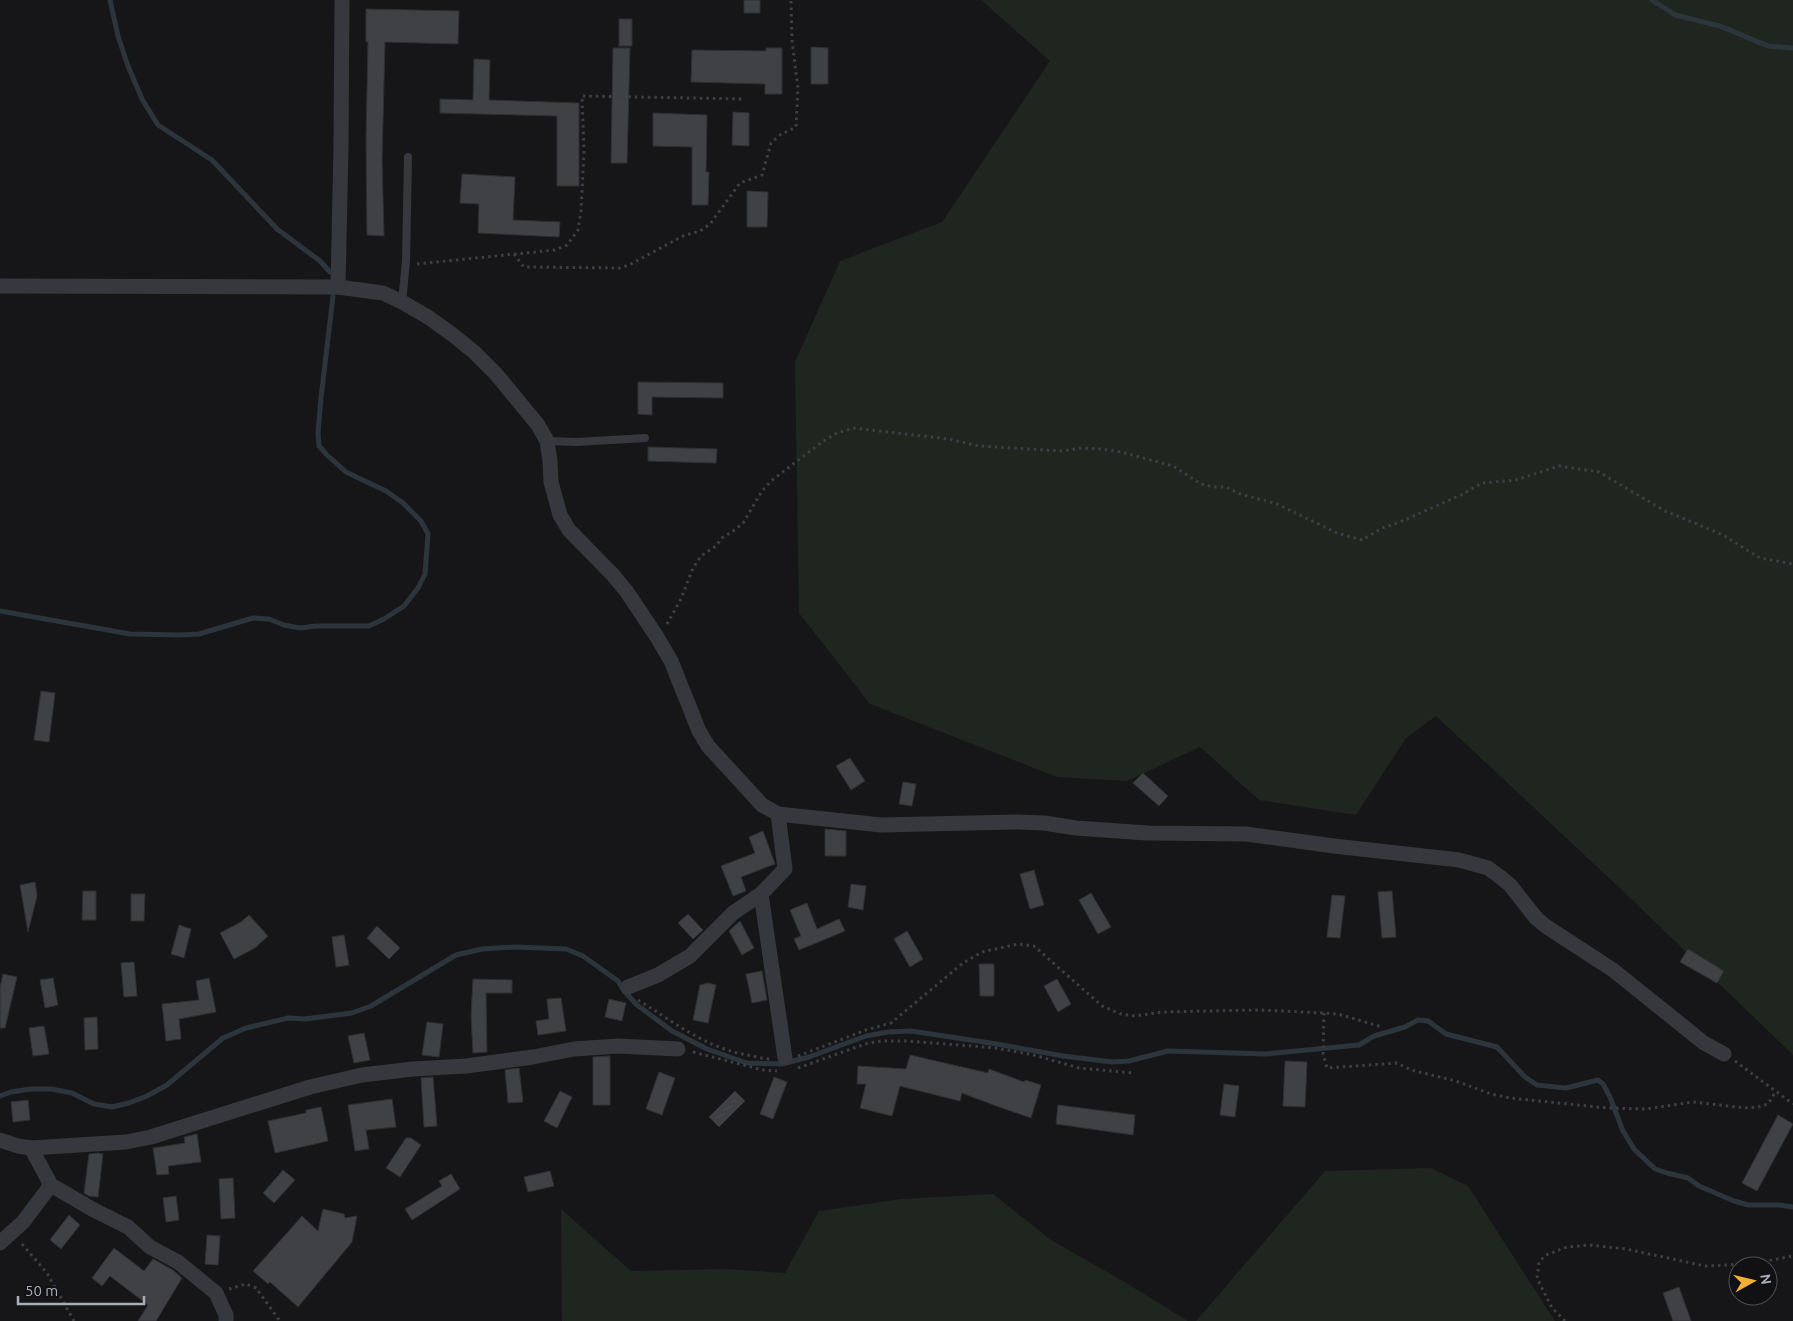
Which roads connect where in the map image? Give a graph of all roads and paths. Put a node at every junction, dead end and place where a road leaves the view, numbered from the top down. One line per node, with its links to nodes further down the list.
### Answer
1 (342, 0): 8 (street)
2 (791, 0): 5 (path)
3 (745, 99): 5 (path)
4 (408, 157): 6 (lane)
5 (514, 254): 6 (path)
6 (406, 265): 9 (lane)
7 (0, 286): 8 (street)
8 (338, 287): 9 (street)
9 (402, 302): 11 (street)
10 (645, 438): 11 (lane)
11 (547, 441): 13 (street)
12 (1793, 564): 13 (path)
13 (657, 637): 14 (street)
14 (778, 814): 15 (street); 20 (street)
15 (761, 894): 16 (street); 21 (street)
16 (628, 987): 21 (path)
17 (1324, 1012): 18 (path); 21 (path); 23 (path)
18 (1382, 1027)
19 (678, 1049): 21 (path); 26 (street)
20 (1724, 1054): 23 (path)
21 (787, 1066): 22 (path)
22 (1134, 1073)
23 (1776, 1091): 24 (path)
24 (1793, 1104)
25 (0, 1140): 26 (street)
26 (31, 1148): 27 (street)
27 (51, 1185): 28 (street); 30 (street)
28 (6, 1238): 31 (path)
29 (1793, 1256): 34 (path)
30 (216, 1293): 32 (street); 33 (path)
31 (74, 1321)
32 (226, 1321)
33 (280, 1321)
34 (1565, 1321)

